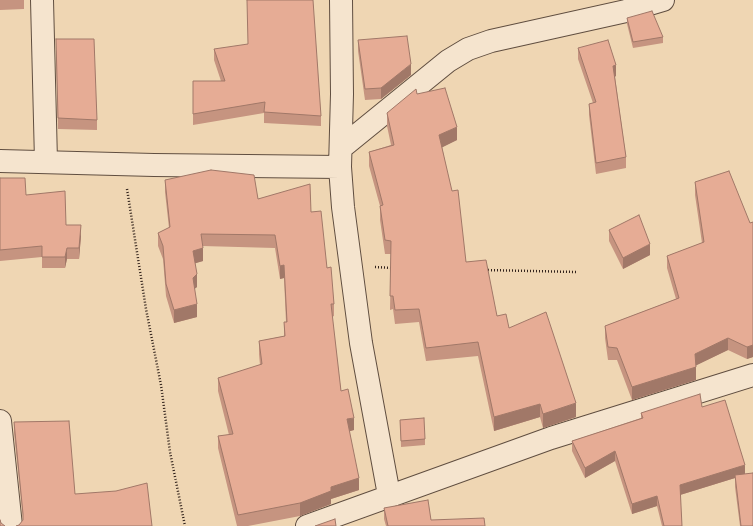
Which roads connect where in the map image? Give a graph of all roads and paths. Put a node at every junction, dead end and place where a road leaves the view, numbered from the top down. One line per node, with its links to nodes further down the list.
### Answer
1 (42, 0): 6 (street)
2 (341, 0): 4 (street)
3 (663, 0): 4 (street)
4 (340, 157): 7 (street); 8 (street)
5 (0, 161): 6 (street)
6 (46, 161): 7 (street)
7 (122, 163): 16 (path)
8 (352, 267): 9 (path); 14 (street)
9 (398, 268)
10 (484, 270): 11 (path)
11 (577, 272)
12 (753, 376): 14 (street)
13 (0, 421): 15 (street)
14 (389, 495): 17 (street)
15 (11, 526)
16 (186, 526)
17 (307, 526)

